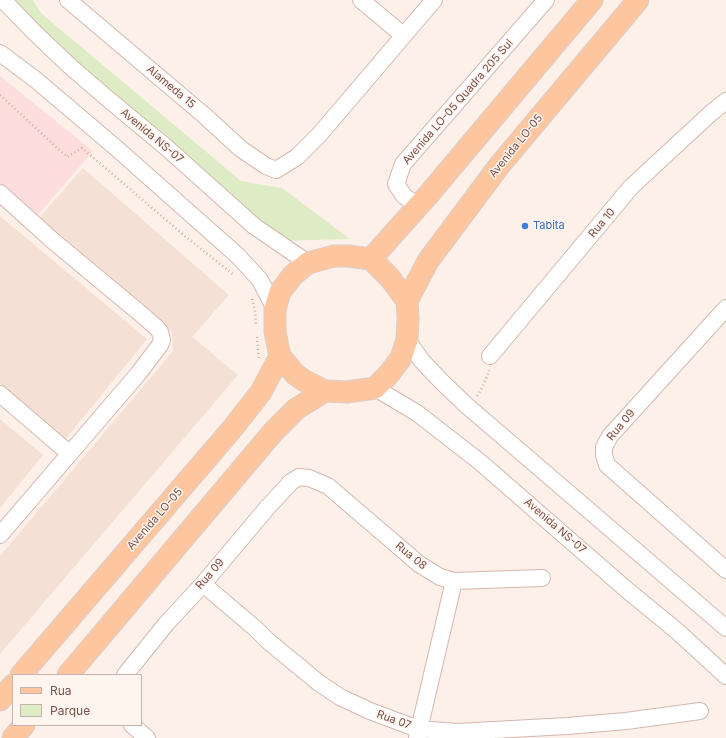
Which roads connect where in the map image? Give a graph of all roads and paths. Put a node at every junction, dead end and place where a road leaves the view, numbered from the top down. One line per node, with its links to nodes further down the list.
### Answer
1 (3, 0): 15 (street, Avenida NS-07)
2 (68, 0): 8 (street, Alameda 15)
3 (361, 0): 8 (street)
4 (434, 0): 8 (street)
5 (546, 0): 13 (street, Avenida LO-05 Quadra 205 Sul)
6 (592, 0): 13 (main road)
7 (638, 0): 18 (main road, Avenida LO-05)
8 (403, 35)
9 (0, 53): 20 (street)
10 (0, 95): 16 (path)
11 (726, 101): 23 (street, Rua 10)
12 (0, 193): 29 (street)
13 (418, 206): 14 (main road)
14 (371, 259): 15 (main road); 18 (main road)
15 (308, 263): 20 (main road)
16 (237, 278)
17 (251, 297): 24 (path)
18 (407, 301): 21 (main road)
19 (726, 308): 32 (street, Rua 09)
20 (275, 309): 22 (main road)
21 (407, 340): 25 (main road); 28 (street)
22 (280, 356): 26 (main road); 37 (main road, Avenida LO-05)
23 (490, 356): 28 (path)
24 (259, 362)
25 (375, 388): 26 (main road); 40 (street, Avenida NS-07)
26 (325, 392): 38 (main road)
27 (0, 394): 29 (street)
28 (466, 405): 36 (street)
29 (70, 454): 31 (street)
30 (299, 477): 34 (street, Rua 08); 35 (street, Rua 09)
31 (0, 535)
32 (726, 570)
33 (542, 578): 34 (street, Rua 08)
34 (454, 582): 46 (street)
35 (203, 584): 39 (street, Rua 09); 46 (street, Rua 07)
36 (726, 628)
37 (22, 674)
38 (69, 674)
39 (126, 674)
40 (726, 676)
41 (12, 686): 42 (main road)
42 (0, 700)
43 (700, 711): 46 (street, Rua 07)
44 (23, 726): 47 (main road)
45 (133, 726): 48 (street)
46 (417, 733)
47 (13, 738)
48 (147, 738)

